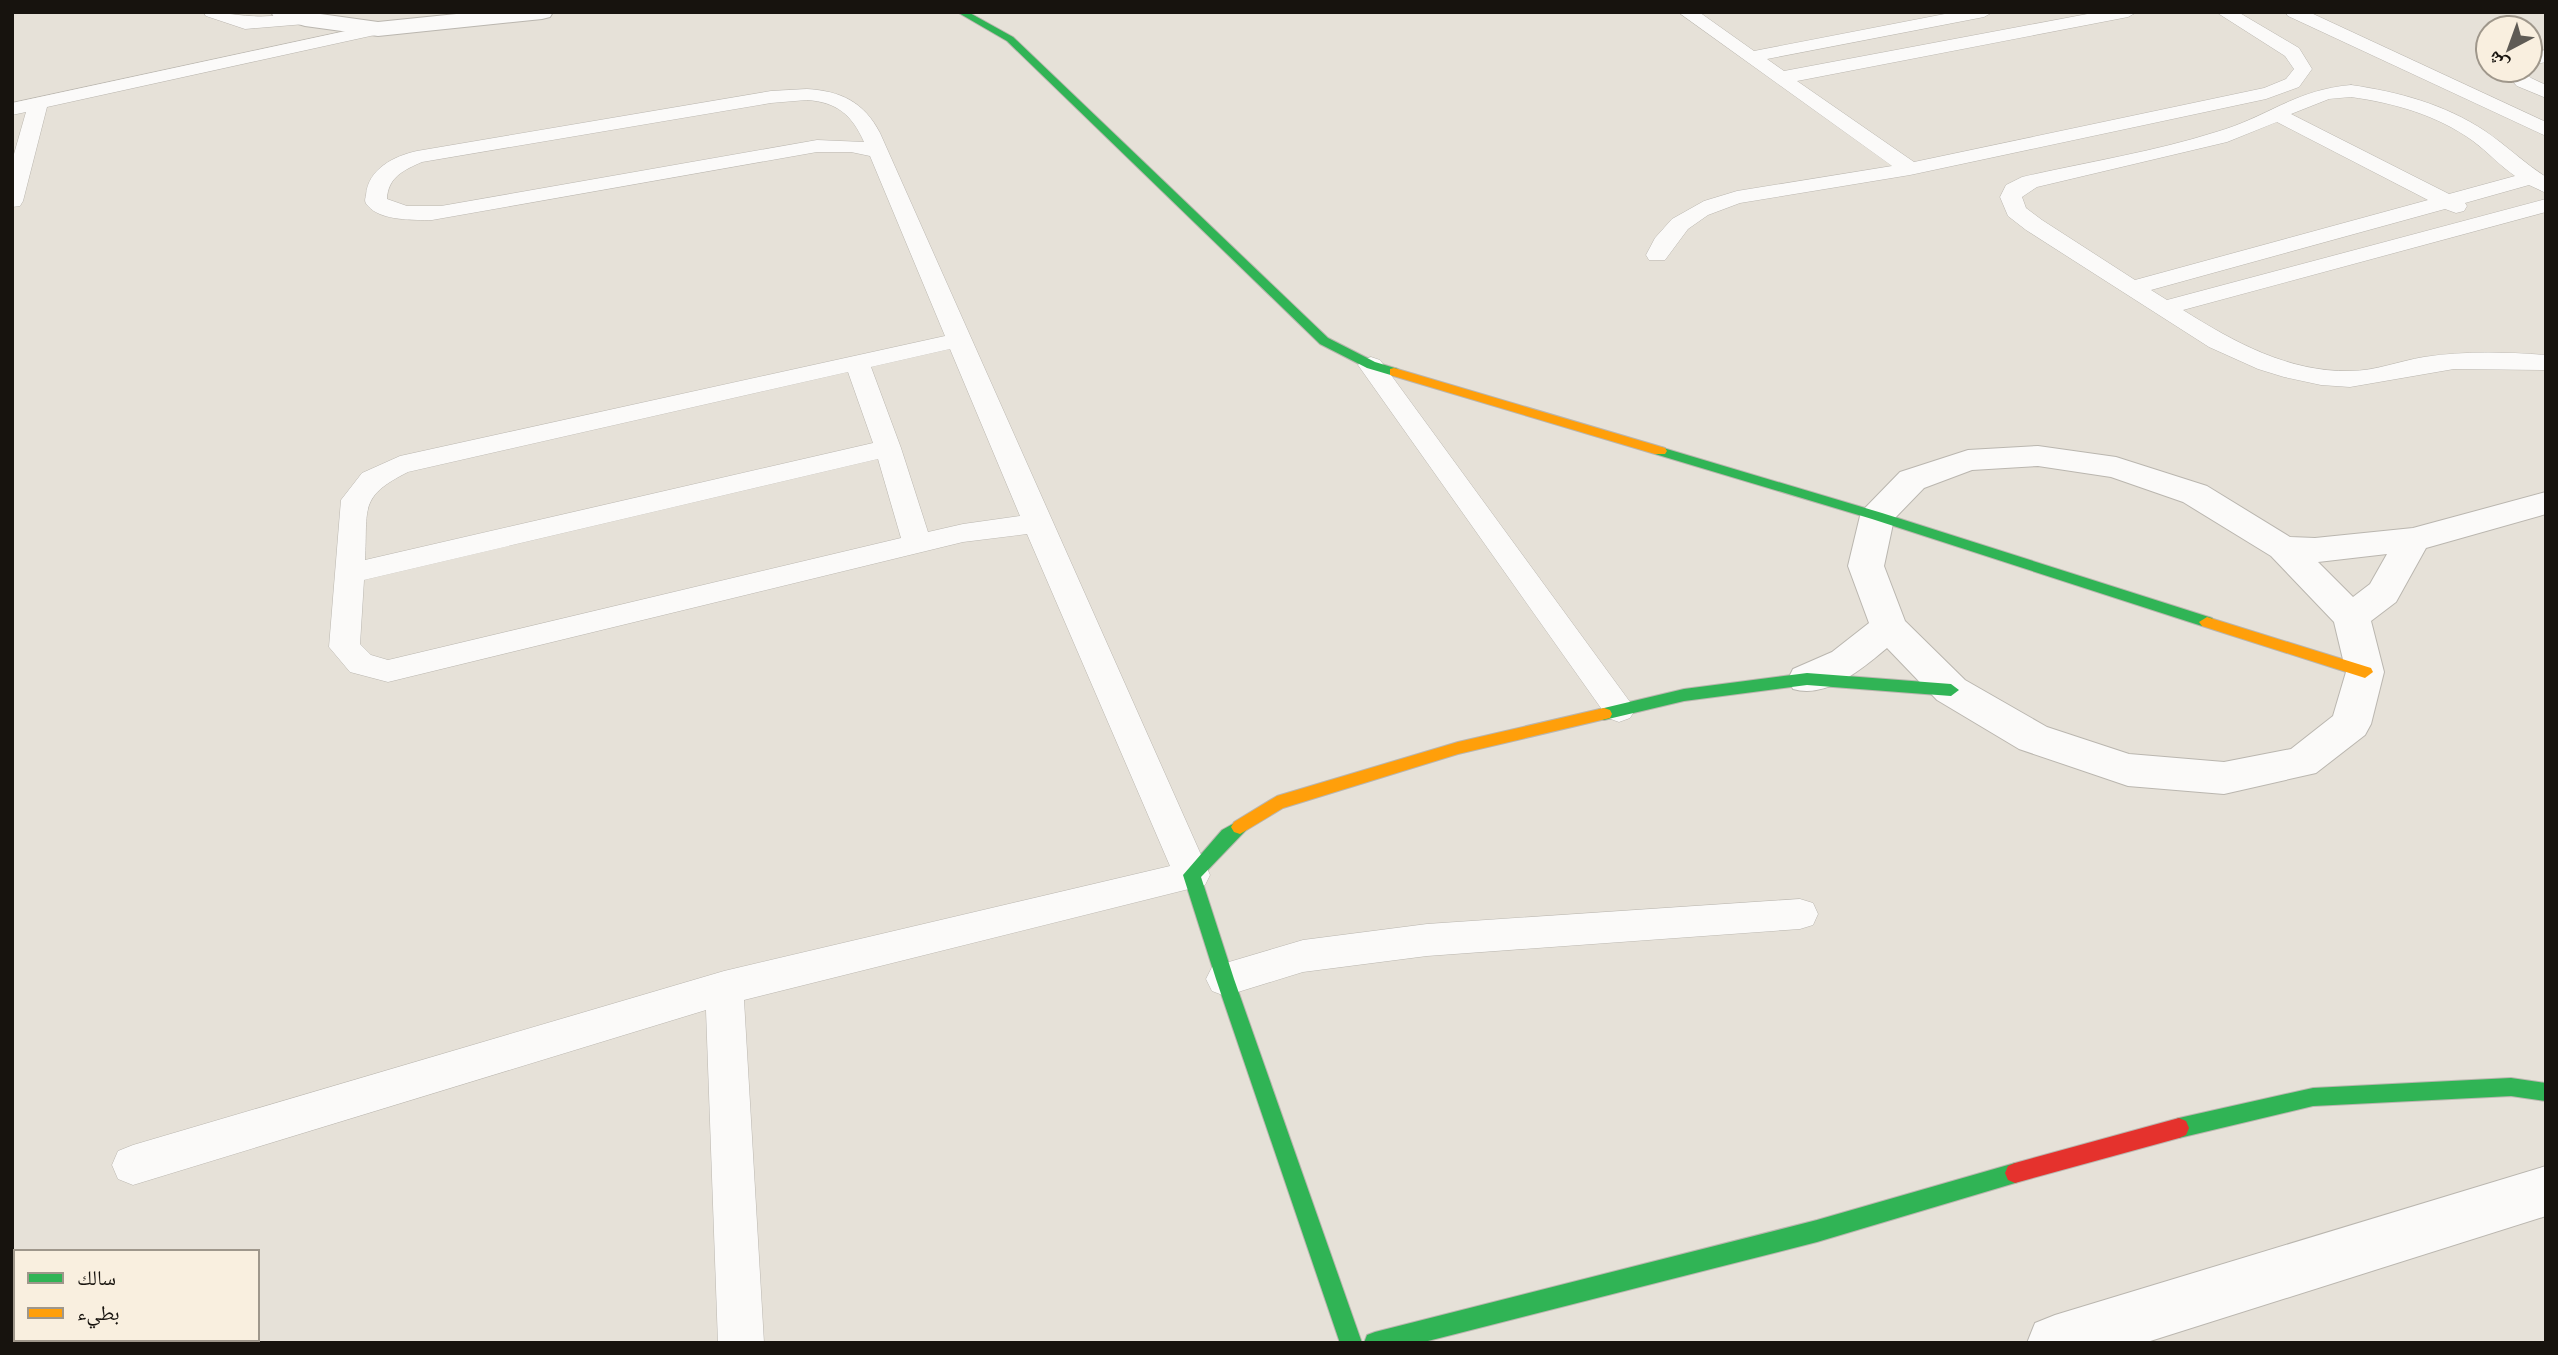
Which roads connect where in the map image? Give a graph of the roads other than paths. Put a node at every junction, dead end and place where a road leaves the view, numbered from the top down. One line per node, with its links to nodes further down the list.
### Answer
1 (212, 12): 10 (lane)
2 (282, 12): 10 (street)
3 (542, 12): 11 (street)
4 (961, 12): 35 (street)
5 (1687, 12): 13 (lane)
6 (1984, 12): 14 (lane)
7 (2128, 12): 15 (lane)
8 (2225, 12): 23 (lane)
9 (2294, 12): 20 (lane)
10 (305, 19): 11 (street)
11 (378, 29): 17 (lane)
12 (1752, 36): 13 (lane)
13 (1727, 41): 14 (lane)
14 (1750, 57): 15 (lane)
15 (1780, 78): 23 (lane)
16 (771, 97): 21 (lane); 21 (lane); 22 (lane)
17 (38, 103): 18 (lane); 25 (lane)
18 (12, 109)
19 (2274, 113): 24 (lane); 26 (lane); 30 (lane)
20 (2546, 130)
21 (817, 146): 22 (lane)
22 (878, 151): 32 (lane)
23 (1910, 169): 29 (lane)
24 (2539, 183): 26 (lane)
25 (12, 201)
26 (2447, 201): 28 (lane); 30 (lane)
27 (2546, 205): 28 (lane)
28 (2486, 221): 31 (lane)
29 (1657, 255)
30 (2132, 288): 31 (lane)
31 (2164, 309): 34 (lane)
32 (960, 340): 33 (lane); 39 (lane)
33 (857, 363): 36 (lane); 43 (lane)
34 (2546, 363)
35 (1371, 365): 38 (street); 49 (lane)
36 (888, 447): 41 (lane); 43 (lane)
37 (2546, 503): 40 (street)
38 (1877, 516): 42 (street); 45 (street); 46 (street)
39 (1037, 523): 41 (lane); 50 (lane)
40 (2413, 540): 42 (street); 44 (street)
41 (917, 544): 43 (lane)
42 (2283, 548): 44 (street)
43 (350, 573)
44 (2351, 617): 46 (street)
45 (1889, 627): 47 (street); 48 (street)
46 (2365, 672): 48 (street)
47 (1807, 680): 48 (street); 49 (street)
48 (1951, 691)
49 (1619, 710): 50 (street)
50 (1192, 875): 52 (street); 53 (lane)
51 (1800, 914): 52 (lane)
52 (1225, 979): 58 (street)
53 (724, 988): 55 (lane); 57 (lane)
54 (2546, 1092): 59 (street)
55 (133, 1166)
56 (2546, 1191): 60 (street)
57 (741, 1343)
58 (1351, 1343)
59 (1375, 1343)
60 (2055, 1343)

